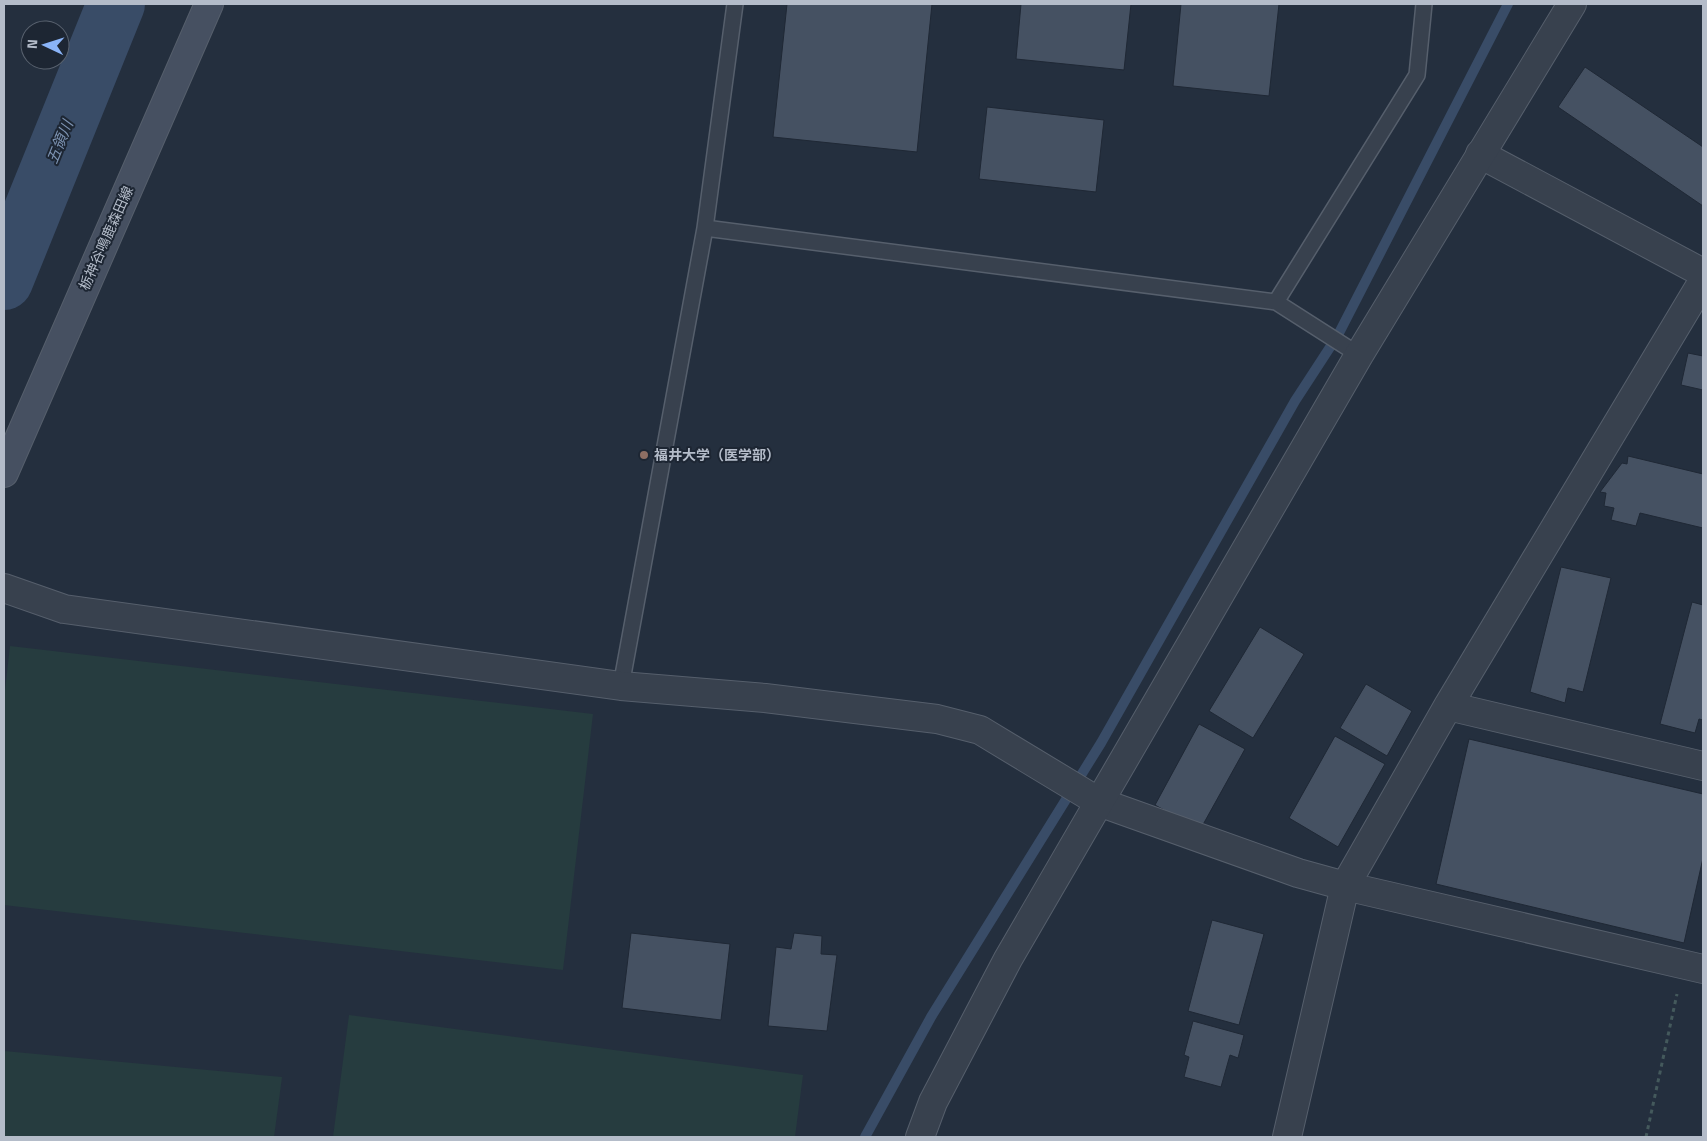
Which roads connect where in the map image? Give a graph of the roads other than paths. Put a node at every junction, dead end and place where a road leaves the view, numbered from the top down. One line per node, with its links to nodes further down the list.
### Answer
1 (209, 4): 11 (main road, 栃神谷鳴鹿森田線)
2 (735, 4): 6 (lane)
3 (1424, 4): 9 (lane)
4 (1572, 4): 5 (street)
5 (1480, 154): 7 (street); 10 (street)
6 (705, 228): 9 (lane); 13 (lane)
7 (1703, 273)
8 (1703, 280): 14 (street)
9 (1276, 302): 10 (lane)
10 (1359, 355): 16 (street)
11 (4, 473)
12 (4, 588): 13 (street)
13 (621, 686): 16 (street)
14 (1448, 706): 15 (street); 17 (street)
15 (1703, 766)
16 (1099, 802): 17 (street); 19 (street)
17 (1345, 886): 18 (street); 20 (street)
18 (1693, 966)
19 (920, 1137)
20 (1287, 1137)

